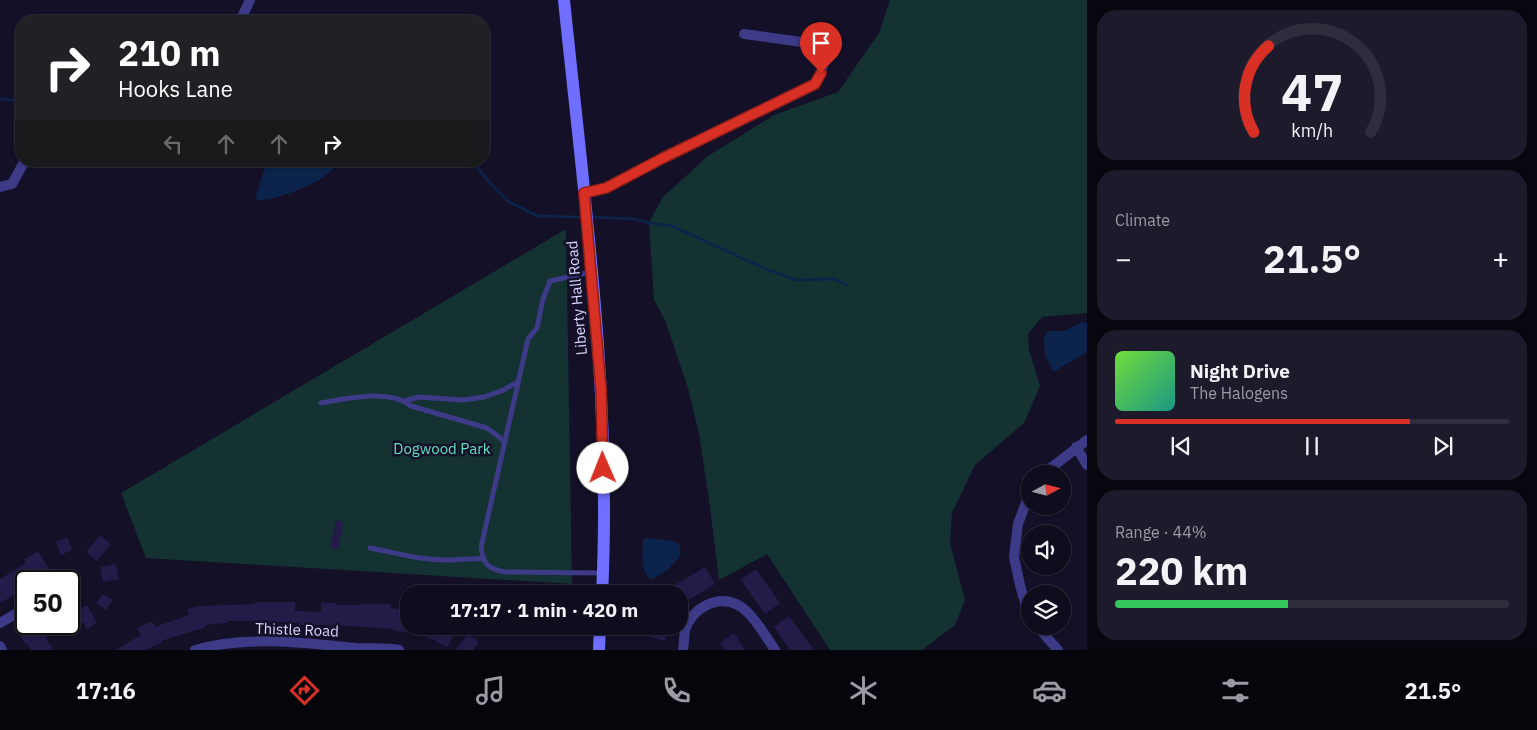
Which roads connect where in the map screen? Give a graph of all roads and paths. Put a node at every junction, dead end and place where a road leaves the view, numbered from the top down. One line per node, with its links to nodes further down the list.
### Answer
1 (250, 0): 3 (street)
2 (564, 0): 7 (main road, Liberty Hall Road)
3 (243, 15)
4 (744, 34): 7 (street)
5 (21, 167): 6 (street)
6 (0, 187)
7 (584, 193): 8 (main road, Liberty Hall Road)
8 (591, 272): 9 (lane); 20 (main road, Liberty Hall Road)
9 (518, 382): 10 (lane); 13 (lane)
10 (404, 400): 11 (lane); 13 (lane)
11 (321, 403)
12 (1087, 440): 14 (street)
13 (505, 443): 19 (lane)
14 (1076, 447): 15 (street); 16 (street)
15 (1054, 465)
16 (1087, 465)
17 (1021, 515): 22 (street)
18 (370, 548): 19 (lane)
19 (483, 559): 20 (lane)
20 (602, 573): 21 (main road, Liberty Hall Road)
21 (602, 585)
22 (1021, 588)
23 (15, 614): 24 (street)
24 (0, 623)
25 (600, 635): 33 (main road)
26 (1045, 635): 36 (street)
27 (0, 646): 30 (street)
28 (237, 647): 29 (street, Thistle Road); 31 (street, Thistle Road)
29 (363, 649): 32 (street, Thistle Road)
30 (2, 650)
31 (196, 650)
32 (399, 650)
33 (599, 650)
34 (684, 650): 35 (street)
35 (775, 650)
36 (1058, 650)

